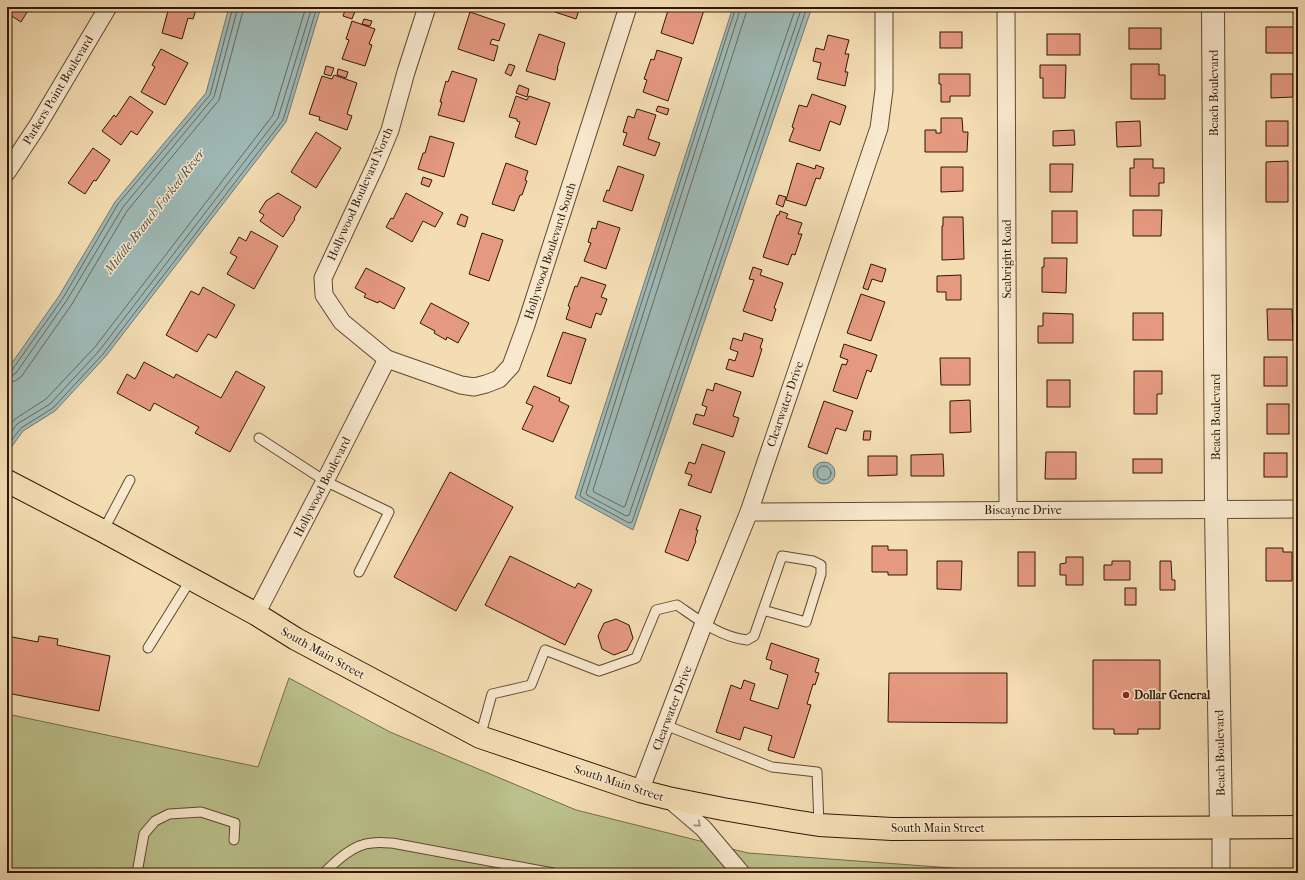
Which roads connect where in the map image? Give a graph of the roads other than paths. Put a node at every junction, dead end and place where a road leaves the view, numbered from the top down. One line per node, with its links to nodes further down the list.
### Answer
1 (108, 7): 7 (street, Parkers Point Boulevard)
2 (427, 7): 8 (street, Hollywood Boulevard North)
3 (628, 7): 8 (street, Hollywood Boulevard South)
4 (884, 7): 16 (street, Clearwater Drive)
5 (1006, 7): 15 (street, Seabright Road)
6 (1213, 7): 13 (street, Beach Boulevard)
7 (7, 172)
8 (387, 359): 11 (street, Hollywood Boulevard)
9 (259, 438): 11 (lane)
10 (130, 480): 17 (lane)
11 (326, 480): 18 (lane); 21 (street, Hollywood Boulevard)
12 (8, 482): 17 (highway, South Main Street)
13 (1216, 509): 14 (street, Biscayne Drive); 15 (street, Biscayne Drive); 30 (street, Beach Boulevard)
14 (1298, 509)
15 (1008, 510): 16 (street, Biscayne Drive)
16 (749, 512): 22 (street, Clearwater Drive)
17 (103, 531): 19 (highway, South Main Street)
18 (358, 572)
19 (191, 579): 21 (highway, South Main Street); 23 (lane)
20 (763, 610): 20 (lane); 22 (lane)
21 (256, 614): 25 (highway, South Main Street)
22 (704, 623): 24 (street, Clearwater Drive); 25 (lane)
23 (148, 648)
24 (665, 725): 26 (street, Clearwater Drive); 28 (lane)
25 (480, 737): 26 (highway, South Main Street)
26 (640, 791): 27 (highway, South Main Street)
27 (668, 798): 28 (highway, South Main Street); 35 (street, one-way to 35)
28 (819, 825): 30 (highway, South Main Street)
29 (1298, 827): 30 (highway, South Main Street)
30 (1221, 828): 36 (street)
31 (234, 840): 32 (lane)
32 (137, 873)
33 (324, 873): 34 (lane)
34 (553, 873)
35 (741, 873)
36 (1221, 873)

